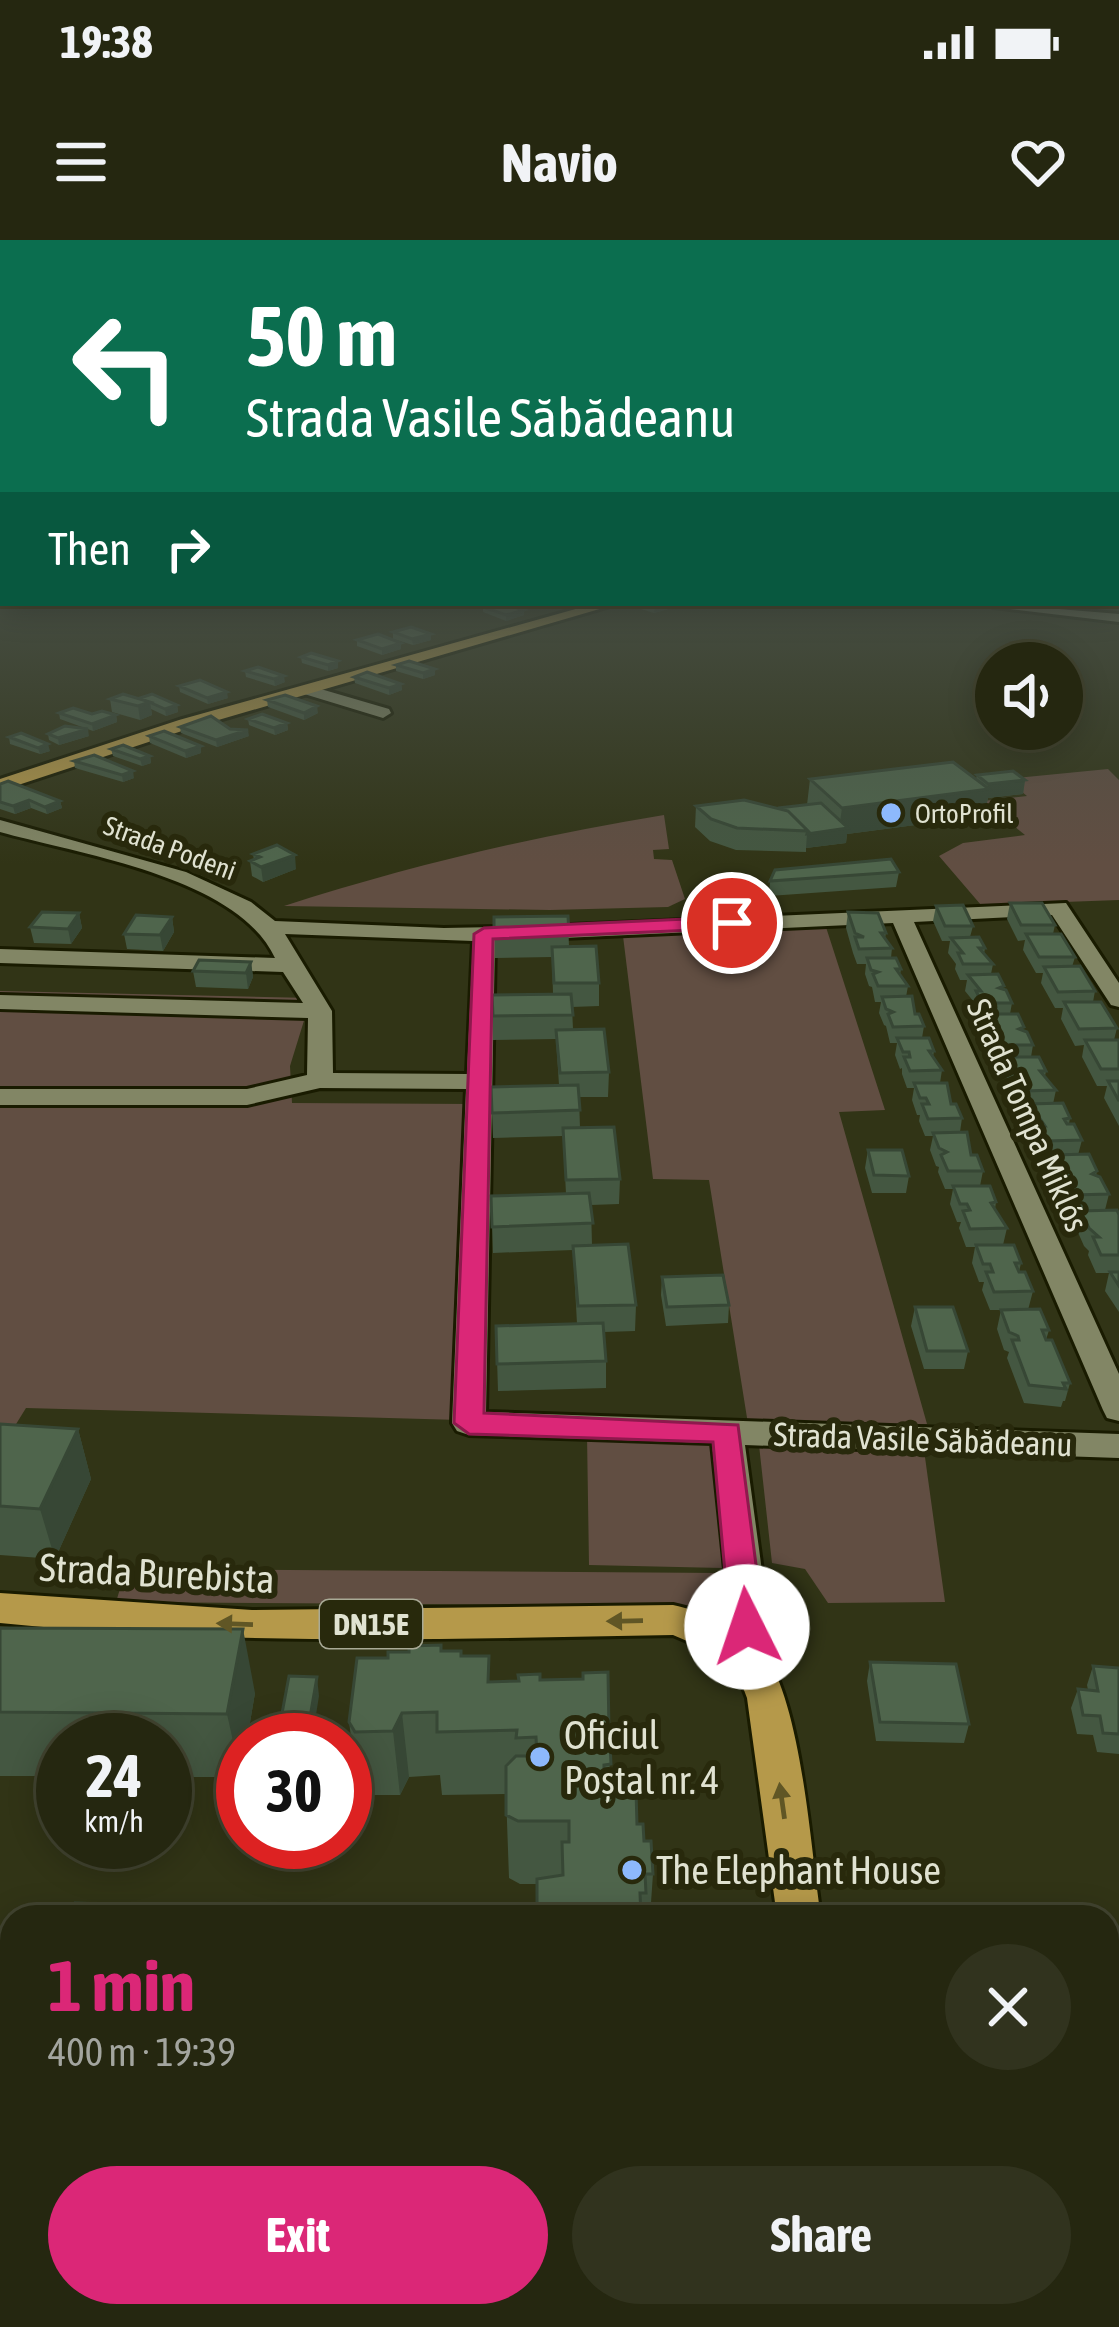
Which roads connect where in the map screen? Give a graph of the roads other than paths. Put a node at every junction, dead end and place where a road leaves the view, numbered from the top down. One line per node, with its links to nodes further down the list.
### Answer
1 (379, 669): 2 (main road)
2 (307, 690): 3 (street); 4 (main road)
3 (383, 713)
4 (0, 784)
5 (0, 826): 7 (street, Strada Podeni)
6 (900, 915): 8 (street); 11 (street); 17 (street, Strada Tompa Miklós)
7 (270, 927): 8 (street); 10 (street, Strada Podeni)
8 (484, 934): 15 (street, Strada Vasile Săbădeanu)
9 (0, 956): 10 (street)
10 (290, 964): 13 (street, Strada Podeni)
11 (1118, 995)
12 (0, 1002): 13 (street)
13 (320, 1011): 14 (street)
14 (320, 1080): 15 (street); 16 (street)
15 (479, 1082): 18 (street, Strada Vasile Săbădeanu)
16 (0, 1097)
17 (1119, 1410)
18 (727, 1432): 19 (street, Strada Vasile Săbădeanu); 21 (street, Strada Vasile Săbădeanu)
19 (1119, 1446)
20 (0, 1608): 21 (main road, Strada Burebista / DN15E, one-way to 20)
21 (737, 1646): 22 (main road, one-way to 21)
22 (797, 1905)

